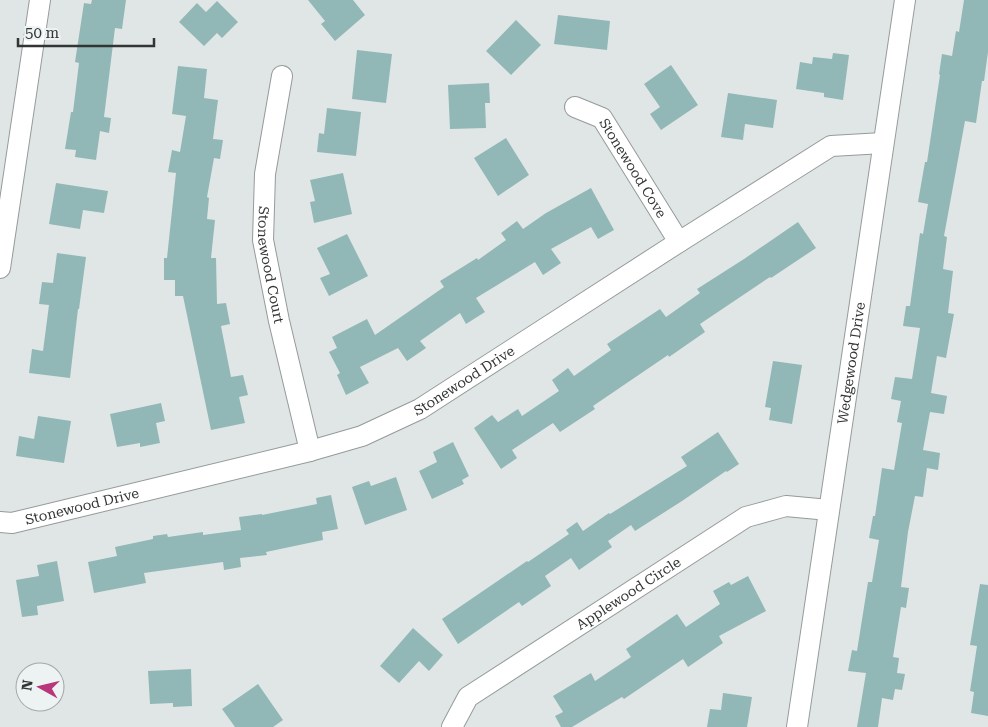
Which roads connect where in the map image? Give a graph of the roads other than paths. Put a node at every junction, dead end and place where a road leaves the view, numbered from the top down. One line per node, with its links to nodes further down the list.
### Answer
1 (40, 0): 7 (street)
2 (905, 0): 5 (street, Wedgewood Drive)
3 (282, 76): 8 (street, Stonewood Court)
4 (575, 107): 6 (street, Stonewood Cove)
5 (884, 143): 6 (street, Stonewood Drive); 9 (street, Wedgewood Drive)
6 (679, 242): 8 (street, Stonewood Drive)
7 (0, 268)
8 (310, 451): 10 (street, Stonewood Drive)
9 (829, 510): 11 (street, Applewood Circle); 12 (street, Wedgewood Drive)
10 (0, 522)
11 (452, 727)
12 (796, 727)

